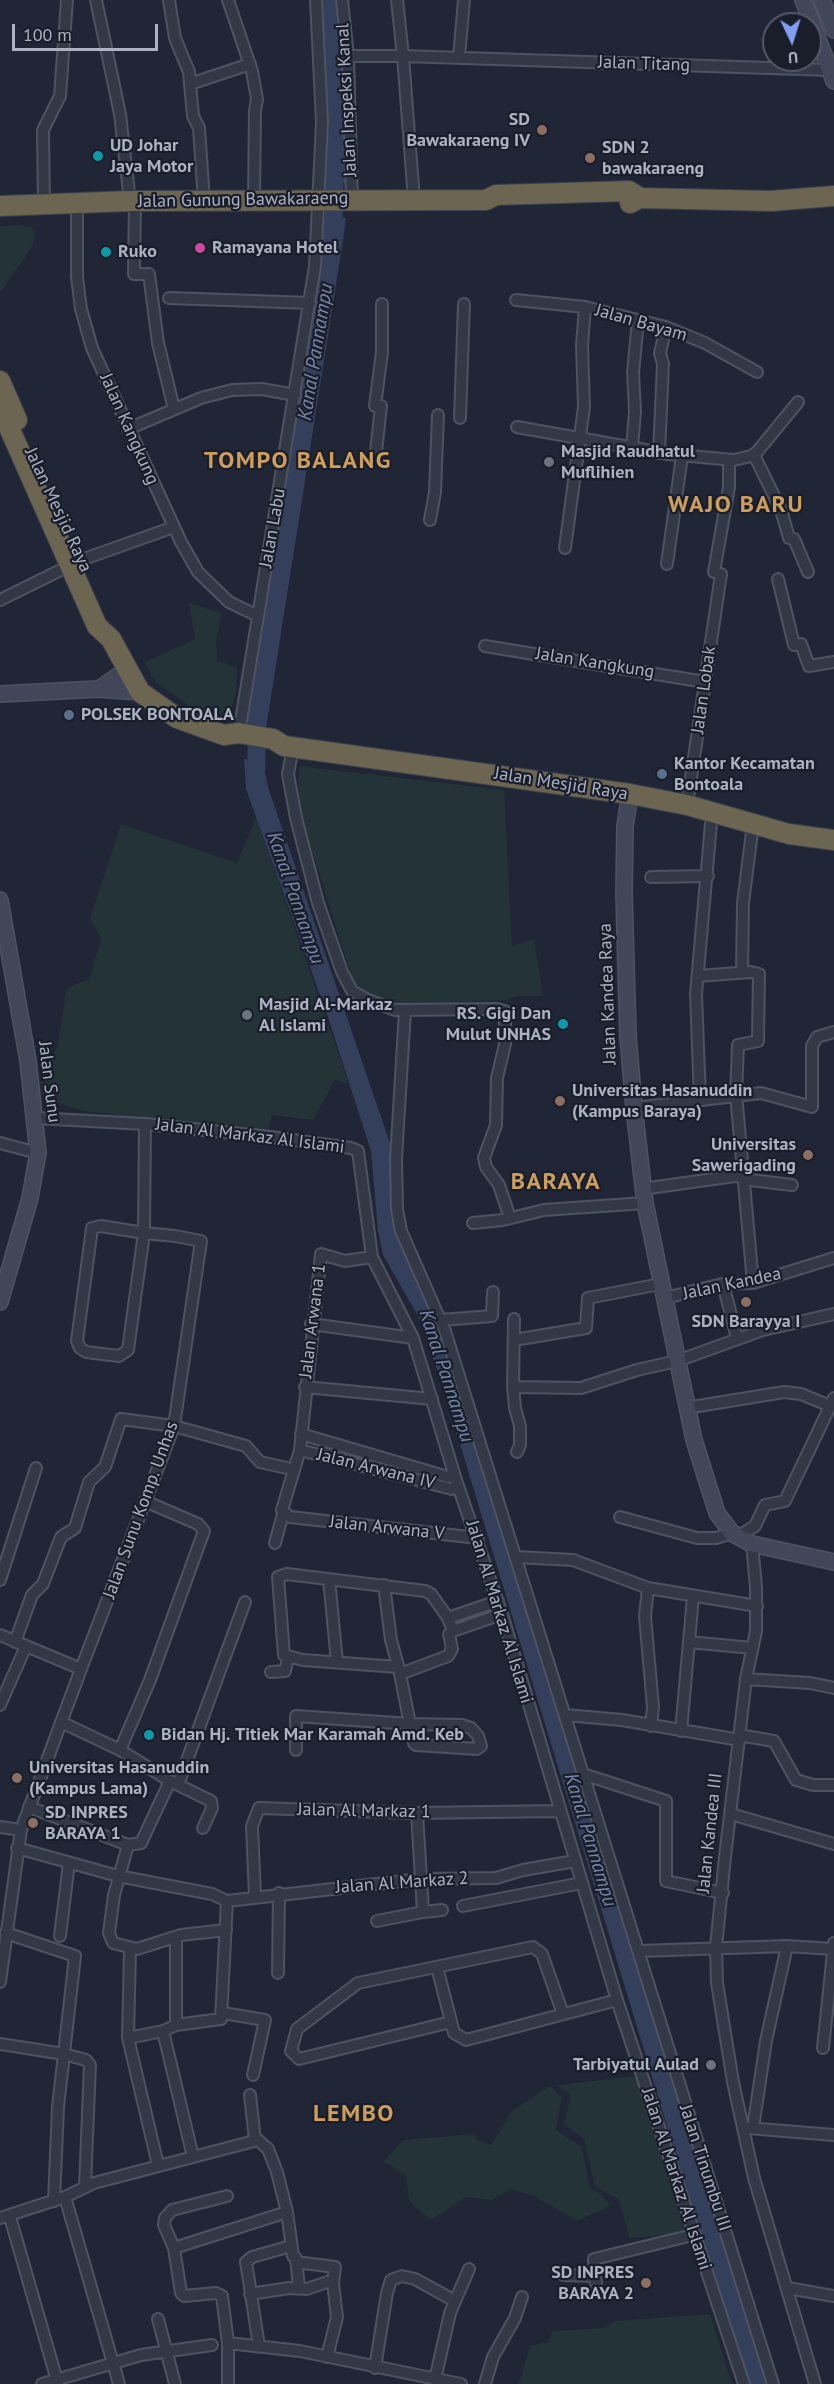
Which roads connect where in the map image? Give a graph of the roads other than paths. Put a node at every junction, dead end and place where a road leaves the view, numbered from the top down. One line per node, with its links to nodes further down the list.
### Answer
1 (67, 0): 26 (street)
2 (96, 0): 22 (street)
3 (169, 0): 17 (street)
4 (228, 0): 15 (street)
5 (316, 0): 20 (street, Jalan Labu)
6 (342, 0): 12 (street, Jalan Inspeksi Kanal)
7 (397, 0): 13 (street)
8 (464, 0): 14 (street)
9 (803, 0): 16 (street)
10 (822, 0): 11 (street)
11 (834, 30)
12 (348, 56): 13 (street); 19 (street, Jalan Inspeksi Kanal)
13 (403, 57): 14 (street, Jalan Titang); 21 (street)
14 (459, 57): 16 (street, Jalan Titang)
15 (250, 64): 17 (street); 24 (street)
16 (832, 75)
17 (190, 84): 23 (street)
18 (834, 196): 21 (highway, Jalan Gunung Bawakaraeng)
19 (350, 199): 20 (highway, Jalan Gunung Bawakaraeng); 21 (highway, Jalan Gunung Bawakaraeng)
20 (321, 200): 24 (highway, Jalan Gunung Bawakaraeng); 30 (street, Jalan Labu)
21 (414, 200)
22 (133, 201): 23 (highway, Jalan Gunung Bawakaraeng); 25 (highway, Jalan Gunung Bawakaraeng); 40 (street)
23 (204, 201): 24 (highway, Jalan Gunung Bawakaraeng)
24 (254, 201)
25 (77, 204): 26 (highway, Jalan Gunung Bawakaraeng); 44 (street, Jalan Kangkung)
26 (44, 205): 27 (highway, Jalan Gunung Bawakaraeng)
27 (0, 206)
28 (169, 298): 30 (street)
29 (516, 300): 33 (street, Jalan Bayam)
30 (310, 303): 38 (street, Jalan Labu)
31 (382, 304): 47 (street)
32 (464, 304): 42 (street)
33 (585, 307): 34 (street, Jalan Bayam); 45 (street)
34 (638, 320): 35 (street, Jalan Bayam); 46 (street)
35 (666, 327): 36 (street, Jalan Bayam); 48 (street)
36 (757, 372)
37 (1, 394): 55 (highway, Jalan Mesjid Raya)
38 (295, 394): 40 (street); 60 (street, Jalan Labu)
39 (798, 402): 49 (street)
40 (174, 409): 44 (street)
41 (438, 415): 52 (street)
42 (460, 418)
43 (517, 427): 45 (street)
44 (128, 429): 53 (street, Jalan Kangkung)
45 (580, 440): 46 (street); 54 (street)
46 (632, 448): 48 (street)
47 (376, 452)
48 (659, 453): 50 (street)
49 (754, 454): 51 (street); 57 (street)
50 (682, 456): 51 (street); 56 (street)
51 (729, 460): 64 (street, Jalan Lobak)
52 (430, 520)
53 (174, 527): 55 (street); 60 (street, Jalan Kangkung)
54 (565, 548)
55 (76, 562): 59 (street); 63 (highway, Jalan Mesjid Raya)
56 (667, 564)
57 (808, 572)
58 (778, 579): 62 (street)
59 (0, 600)
60 (258, 616): 68 (street, Jalan Labu)
61 (485, 646): 64 (street, Jalan Kangkung)
62 (834, 662)
63 (126, 669): 65 (street); 66 (highway, Jalan Mesjid Raya)
64 (705, 682): 70 (street, Jalan Lobak)
65 (99, 689): 66 (street); 67 (street)
66 (140, 692): 68 (highway, Jalan Mesjid Raya)
67 (0, 694)
68 (257, 741): 69 (highway, Jalan Mesjid Raya); 79 (street, Jalan Labu)
69 (630, 794): 70 (highway, Jalan Mesjid Raya); 83 (street, Jalan Kandea Raya)
70 (687, 805): 71 (highway, Jalan Mesjid Raya)
71 (712, 812): 72 (highway, Jalan Mesjid Raya); 74 (street)
72 (753, 824): 73 (highway, Jalan Mesjid Raya); 77 (street)
73 (834, 840)
74 (708, 876): 75 (street); 78 (street)
75 (651, 878)
76 (0, 900): 84 (street, Jalan Sunu)
77 (742, 972): 78 (street); 81 (street)
78 (698, 976): 82 (street)
79 (405, 1011): 91 (street, Jalan Labu); 103 (street, Jalan Tinumbu III)
80 (834, 1032): 81 (street)
81 (736, 1094): 82 (street); 88 (street)
82 (700, 1100): 83 (street)
83 (634, 1108): 90 (street, Jalan Kandea Raya)
84 (35, 1118): 85 (street, Jalan Al Markaz Al Islami); 87 (street, Jalan Sunu)
85 (145, 1124): 93 (street); 94 (street, Jalan Al Markaz Al Islami)
86 (0, 1143): 87 (street)
87 (38, 1152): 100 (street, Jalan Sunu)
88 (742, 1177): 89 (street); 90 (street); 96 (street)
89 (792, 1185)
90 (643, 1196): 91 (street); 98 (street, Jalan Kandea Raya)
91 (510, 1218): 92 (street)
92 (473, 1222)
93 (144, 1233): 93 (street); 114 (street, Jalan Sunu Komp. Unhas)
94 (372, 1257): 104 (street, Jalan Arwana 1); 105 (street, Jalan Al Markaz Al Islami)
95 (834, 1258): 96 (street, Jalan Kandea)
96 (753, 1283): 97 (street, Jalan Kandea)
97 (723, 1284): 98 (street, Jalan Kandea); 106 (street)
98 (662, 1291): 107 (street, Jalan Kandea); 108 (street, Jalan Kandea III)
99 (493, 1292): 103 (street)
100 (0, 1302)
101 (834, 1314): 106 (street)
102 (514, 1319): 107 (street)
103 (441, 1320): 128 (street, Jalan Tinumbu III)
104 (311, 1324): 105 (street); 109 (street, Jalan Arwana 1)
105 (413, 1338): 111 (street, Jalan Al Markaz Al Islami)
106 (737, 1338): 108 (street)
107 (514, 1340): 110 (street)
108 (677, 1361): 110 (street); 113 (street, Jalan Kandea III)
109 (305, 1387): 111 (street); 115 (street, Jalan Arwana 1)
110 (514, 1387): 117 (street)
111 (432, 1399): 125 (street, Jalan Al Markaz Al Islami)
112 (832, 1402): 113 (street); 126 (street)
113 (686, 1408): 126 (street, Jalan Kandea III)
114 (174, 1426): 119 (street); 122 (street, Jalan Sunu Komp. Unhas); 143 (street)
115 (301, 1434): 116 (street, Jalan Arwana 1); 120 (street)
116 (300, 1450): 121 (street, Jalan Arwana IV); 123 (street, Jalan Arwana 1)
117 (517, 1452)
118 (36, 1468): 131 (street)
119 (287, 1468)
120 (448, 1477)
121 (452, 1489)
122 (147, 1502): 147 (street, Jalan Sunu Komp. Unhas); 159 (street)
123 (283, 1514): 125 (street, Jalan Arwana V); 127 (street, Jalan Arwana 1)
124 (620, 1517): 126 (street)
125 (478, 1538): 135 (street, Jalan Al Markaz Al Islami)
126 (741, 1538): 129 (street); 137 (street, Jalan Kandea III)
127 (275, 1543)
128 (516, 1557): 133 (street); 153 (street, Jalan Tinumbu III)
129 (834, 1562)
130 (329, 1579): 132 (street); 145 (street); 146 (street)
131 (0, 1580)
132 (384, 1585): 139 (street); 148 (street)
133 (648, 1588): 134 (street); 156 (street)
134 (693, 1597): 137 (street); 142 (street)
135 (498, 1601): 138 (street, Jalan Al Markaz Al Islami); 139 (street)
136 (245, 1602): 162 (street)
137 (757, 1606): 144 (street, Jalan Kandea III)
138 (502, 1614): 140 (street); 165 (street, Jalan Al Markaz Al Islami)
139 (448, 1618): 140 (street)
140 (453, 1630): 148 (street)
141 (0, 1635): 143 (street)
142 (689, 1642): 144 (street); 157 (street)
143 (20, 1644): 147 (street); 152 (street)
144 (752, 1648): 150 (street, Jalan Kandea III)
145 (288, 1658): 146 (street); 149 (street)
146 (338, 1662): 148 (street)
147 (81, 1669): 154 (street, Jalan Sunu Komp. Unhas)
148 (399, 1670): 155 (street)
149 (271, 1672)
150 (746, 1679): 151 (street); 158 (street, Jalan Kandea III)
151 (834, 1688)
152 (0, 1705)
153 (565, 1715): 156 (street); 161 (street, Jalan Tinumbu III)
154 (61, 1722): 159 (street); 164 (street, Jalan Sunu Komp. Unhas)
155 (411, 1724): 155 (street); 160 (street)
156 (651, 1726): 157 (street)
157 (681, 1731): 158 (street)
158 (739, 1738): 163 (street); 167 (street, Jalan Kandea III)
159 (120, 1750): 162 (street)
160 (296, 1750)
161 (583, 1774): 180 (street); 195 (street, Jalan Tinumbu III)
162 (174, 1783): 169 (street); 172 (street)
163 (834, 1785)
164 (29, 1807): 170 (street, Jalan Sunu Komp. Unhas); 172 (street)
165 (560, 1811): 166 (street, Jalan Al Markaz 1); 174 (street, Jalan Al Markaz Al Islami)
166 (417, 1813): 177 (street); 181 (street, Jalan Al Markaz 1)
167 (731, 1814): 171 (street); 180 (street, Jalan Kandea III)
168 (0, 1827): 170 (street)
169 (203, 1828)
170 (21, 1830): 173 (street, Jalan Sunu Komp. Unhas)
171 (834, 1844)
172 (128, 1845): 176 (street)
173 (17, 1848): 175 (street); 187 (street, Jalan Sunu Komp. Unhas)
174 (575, 1862): 177 (street, Jalan Al Markaz 2); 178 (street, Jalan Al Markaz Al Islami)
175 (69, 1863): 176 (street); 189 (street)
176 (118, 1876): 182 (street); 194 (street)
177 (421, 1879): 179 (street, Jalan Al Markaz 2); 185 (street)
178 (582, 1883): 183 (street); 199 (street, Jalan Al Markaz Al Islami)
179 (279, 1893): 181 (street, Jalan Al Markaz 2); 197 (street)
180 (723, 1893): 192 (street, Jalan Kandea III)
181 (255, 1896): 182 (street, Jalan Al Markaz 2)
182 (227, 1901): 188 (street)
183 (463, 1906)
184 (442, 1910): 185 (street)
185 (423, 1912): 186 (street)
186 (376, 1921)
187 (5, 1929): 198 (street, Jalan Sunu Komp. Unhas); 208 (street)
188 (226, 1930): 190 (street); 200 (street)
189 (60, 1936)
190 (176, 1937): 194 (street); 203 (street)
191 (787, 1946): 192 (street); 193 (street); 211 (street)
192 (716, 1947): 195 (street); 211 (street, Jalan Kandea III)
193 (834, 1947): 207 (street)
194 (130, 1949): 205 (street)
195 (639, 1951): 254 (street, Jalan Tinumbu III)
196 (437, 1967): 201 (street); 202 (street); 202 (street)
197 (278, 1973)
198 (0, 1982)
199 (617, 2000): 201 (street); 222 (street, Jalan Al Markaz Al Islami)
200 (223, 2013): 203 (street); 209 (street)
201 (563, 2014): 202 (street)
202 (451, 2022)
203 (176, 2025): 204 (street)
204 (163, 2031): 205 (street); 214 (street)
205 (129, 2037): 215 (street)
206 (0, 2044): 208 (street)
207 (823, 2048)
208 (63, 2054): 216 (street); 219 (street)
209 (253, 2075)
210 (250, 2095): 213 (street)
211 (748, 2128): 212 (street); 231 (street, Jalan Kandea III)
212 (834, 2135)
213 (255, 2140): 214 (street); 220 (street)
214 (193, 2157): 215 (street)
215 (158, 2165): 216 (street)
216 (85, 2186): 218 (street)
217 (227, 2196): 224 (street)
218 (65, 2197): 219 (street); 243 (street)
219 (54, 2201): 221 (street)
220 (287, 2212): 223 (street); 224 (street)
221 (5, 2217): 246 (street)
222 (693, 2235): 228 (street); 253 (street, Jalan Al Markaz Al Islami)
223 (291, 2246): 225 (street); 233 (street)
224 (174, 2248): 238 (street)
225 (296, 2262): 229 (street); 230 (street)
226 (469, 2269): 236 (street)
227 (563, 2275): 228 (street)
228 (595, 2276): 232 (street)
229 (333, 2283): 230 (street); 242 (street)
230 (299, 2288): 233 (street)
231 (788, 2288): 234 (street); 255 (street, Jalan Kandea III)
232 (597, 2290)
233 (250, 2294): 240 (street)
234 (834, 2296)
235 (522, 2297): 252 (street)
236 (455, 2301): 244 (street); 245 (street)
237 (158, 2319): 241 (street)
238 (228, 2343): 240 (street); 250 (street)
239 (212, 2344): 241 (street)
240 (259, 2346): 242 (street)
241 (167, 2353): 243 (street); 249 (street)
242 (327, 2357): 244 (street)
243 (114, 2363): 246 (street); 248 (street)
244 (375, 2368): 245 (street)
245 (435, 2380): 251 (street)
246 (57, 2382): 247 (street)
247 (42, 2384)
248 (119, 2384)
249 (175, 2384)
250 (228, 2384)
251 (461, 2384)
252 (485, 2384)
253 (744, 2384)
254 (773, 2384)
255 (815, 2384)

